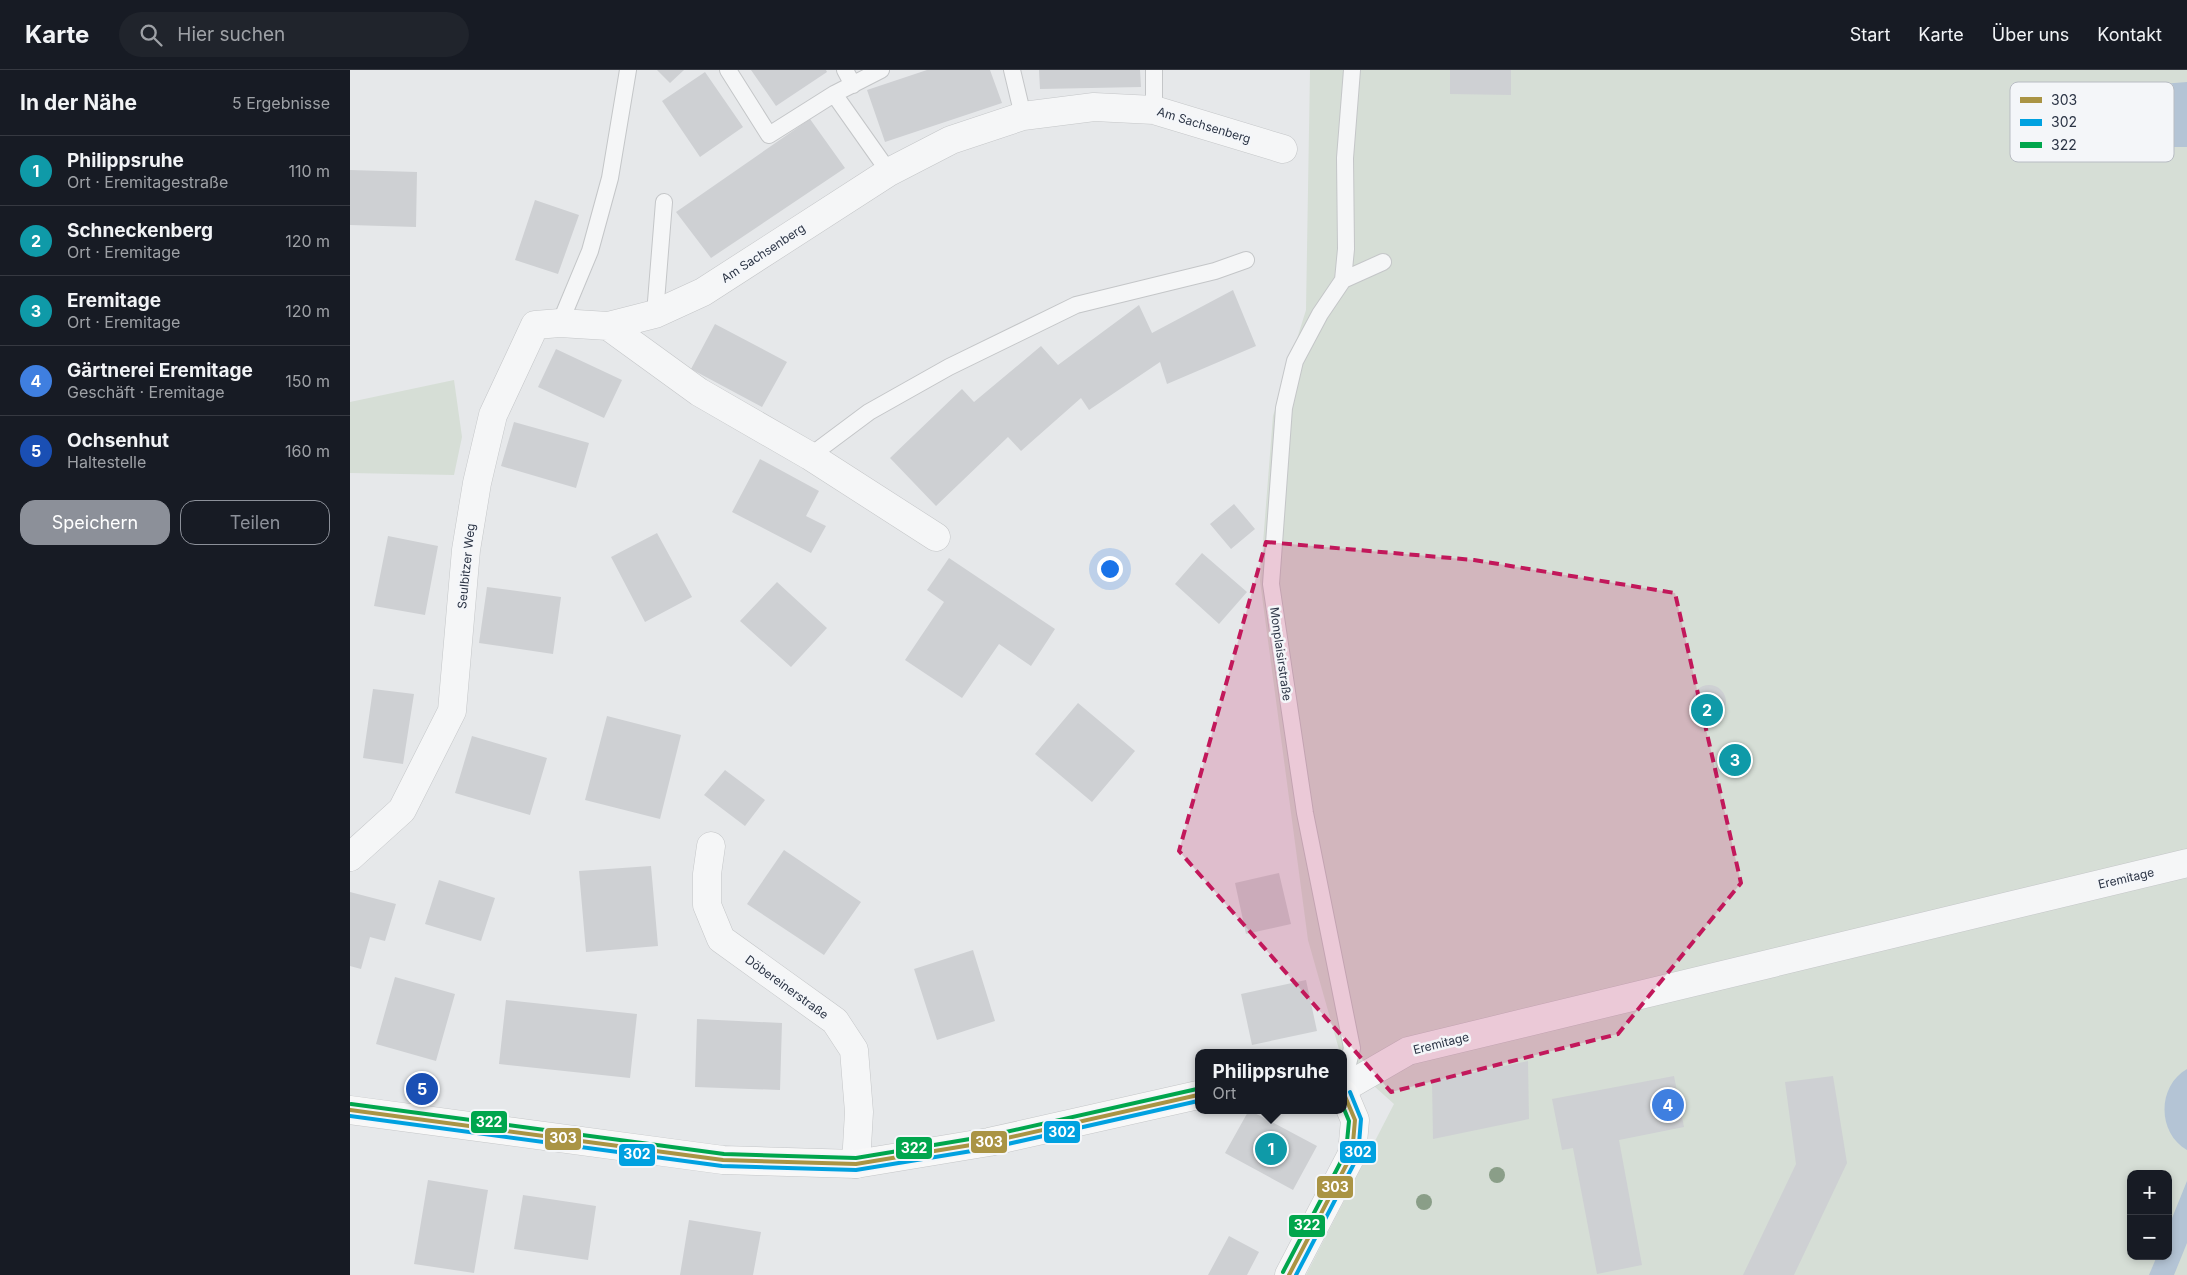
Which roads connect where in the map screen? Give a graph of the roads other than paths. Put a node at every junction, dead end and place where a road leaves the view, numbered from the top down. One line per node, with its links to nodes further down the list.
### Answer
1 (628, 70): 19 (lane)
2 (728, 70): 9 (lane)
3 (845, 70): 8 (lane)
4 (881, 70): 8 (lane)
5 (1012, 70): 11 (lane)
6 (1154, 70): 10 (lane)
7 (1352, 70): 17 (lane)
8 (853, 85): 9 (lane)
9 (834, 94): 13 (lane)
10 (1154, 110): 11 (street, Am Sachsenberg); 12 (street, Am Sachsenberg)
11 (1023, 116): 13 (street, Am Sachsenberg)
12 (1283, 149)
13 (889, 172): 18 (street, Am Sachsenberg)
14 (664, 202): 18 (lane)
15 (1246, 260): 21 (lane)
16 (1383, 262): 17 (lane)
17 (1344, 280): 26 (lane, Monplaisirstraße)
18 (655, 314): 20 (street, Am Sachsenberg)
19 (560, 323): 20 (street, Seulbitzer Weg); 24 (street, Seulbitzer Weg)
20 (608, 326): 21 (street)
21 (810, 456): 22 (street)
22 (936, 537)
23 (711, 846): 31 (street, Döbereinerstraße)
24 (350, 857)
25 (2187, 863): 27 (street, Eremitage)
26 (1347, 1068)
27 (1347, 1086)
28 (1195, 1096): 31 (street)
29 (1347, 1101): 32 (street)
30 (350, 1110): 31 (street)
31 (856, 1164)
32 (1289, 1275)

